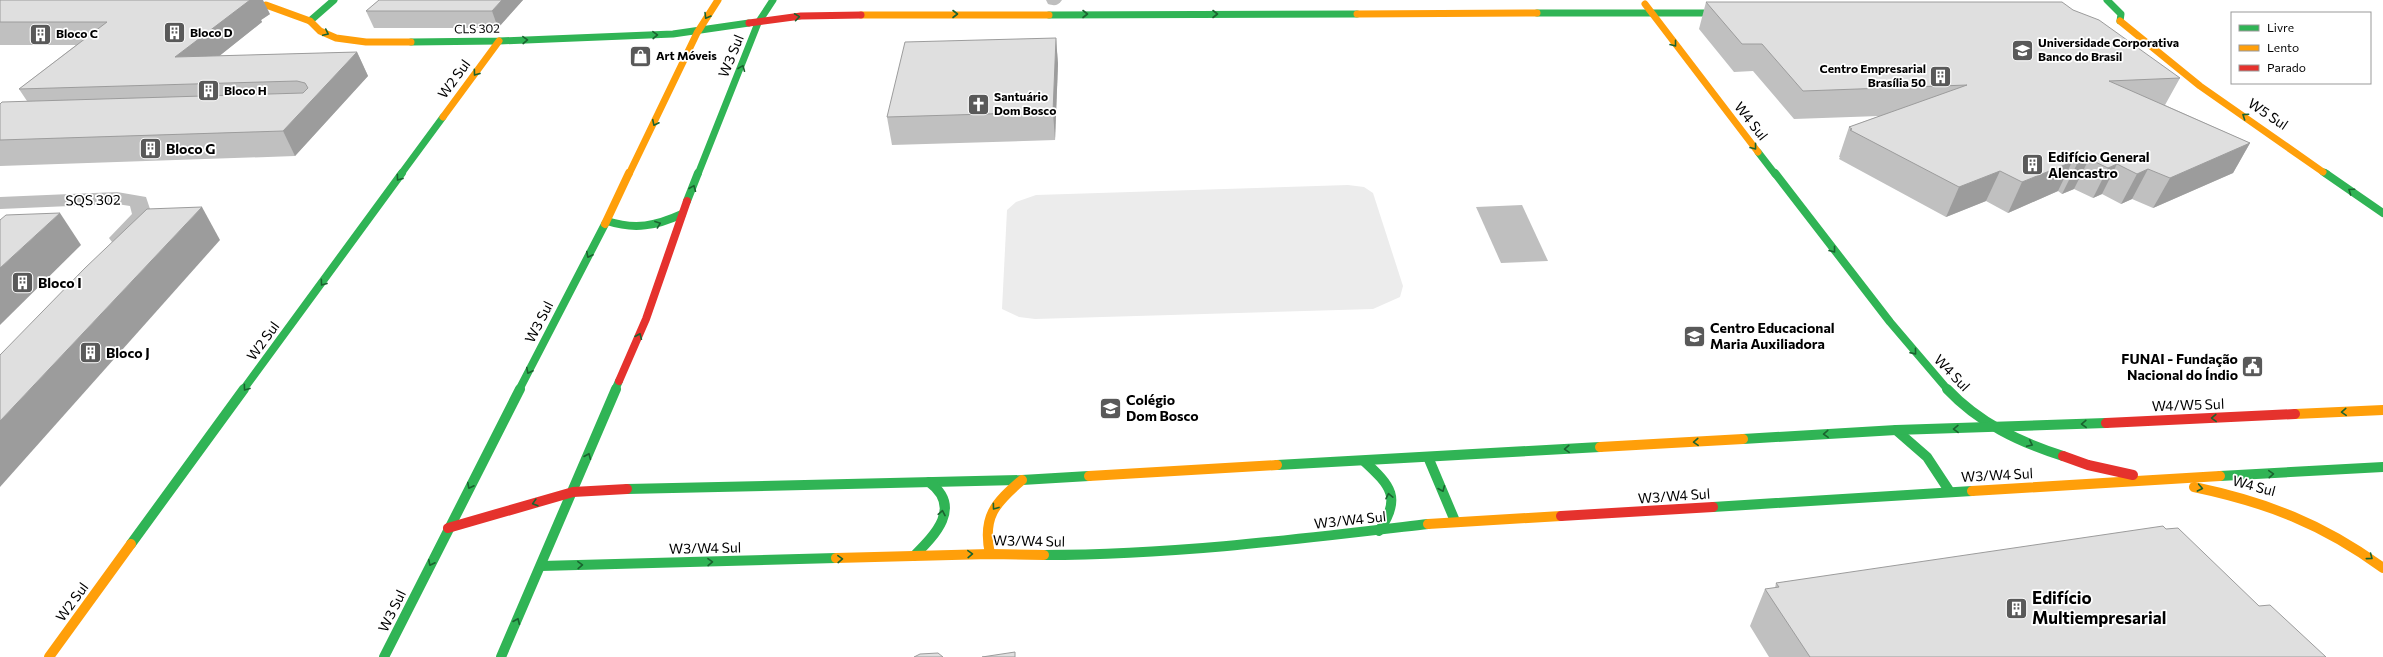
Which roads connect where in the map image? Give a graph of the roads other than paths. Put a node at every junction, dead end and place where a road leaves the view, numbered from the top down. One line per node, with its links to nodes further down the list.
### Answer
1 (334, 0): 9 (main road)
2 (718, 0): 13 (main road, W3 Sul, one-way to 13)
3 (773, 0): 11 (main road, W3 Sul)
4 (1642, 0): 8 (main road, W4 Sul)
5 (2107, 0): 10 (main road)
6 (287, 1): 9 (main road, CLS 302)
7 (1741, 13): 8 (main road)
8 (1651, 14): 11 (main road, one-way to 8); 21 (main road, W4 Sul, one-way to 21)
9 (310, 21): 14 (main road, CLS 302, one-way to 14)
10 (2120, 21): 12 (main road); 16 (main road, W5 Sul, one-way to 10)
11 (758, 23): 13 (main road); 17 (main road, W3 Sul, one-way to 11)
12 (2110, 23)
13 (697, 32): 14 (main road, CLS 302, one-way to 13); 18 (main road, W3 Sul, one-way to 18)
14 (499, 41): 38 (main road, W2 Sul, one-way to 38)
15 (0, 203): 19 (street, SQS 302)
16 (2383, 213)
17 (682, 214): 18 (main road, one-way to 17); 29 (main road, W3 Sul, one-way to 17)
18 (607, 221): 32 (main road, W3 Sul, one-way to 32)
19 (104, 253)
20 (2383, 410): 21 (main road, W4/W5 Sul, one-way to 21)
21 (1995, 428): 22 (main road, one-way to 22); 27 (main road, W4 Sul, one-way to 27)
22 (1896, 430): 23 (main road, one-way to 23); 30 (main road)
23 (1428, 457): 24 (main road); 31 (main road, one-way to 31)
24 (1364, 461): 26 (main road); 33 (main road, one-way to 24)
25 (2383, 467): 27 (main road, one-way to 25)
26 (1022, 480): 28 (main road); 34 (main road, one-way to 34)
27 (2162, 481): 30 (main road, W3/W4 Sul); 37 (main road, W4 Sul, one-way to 37)
28 (929, 482): 29 (main road); 35 (main road, one-way to 28)
29 (573, 492): 32 (main road, one-way to 32); 36 (main road, W3 Sul)
30 (1950, 492): 31 (main road, W3/W4 Sul)
31 (1455, 521): 33 (main road, W3/W4 Sul)
32 (448, 528): 39 (main road, W3 Sul, one-way to 39)
33 (1379, 531): 34 (main road, W3/W4 Sul)
34 (990, 554): 35 (main road, W3/W4 Sul, one-way to 34)
35 (914, 556): 36 (main road, W3/W4 Sul, one-way to 35)
36 (541, 566): 40 (main road, W3 Sul, one-way to 36)
37 (2383, 568)
38 (49, 657)
39 (384, 657)
40 (502, 657)

